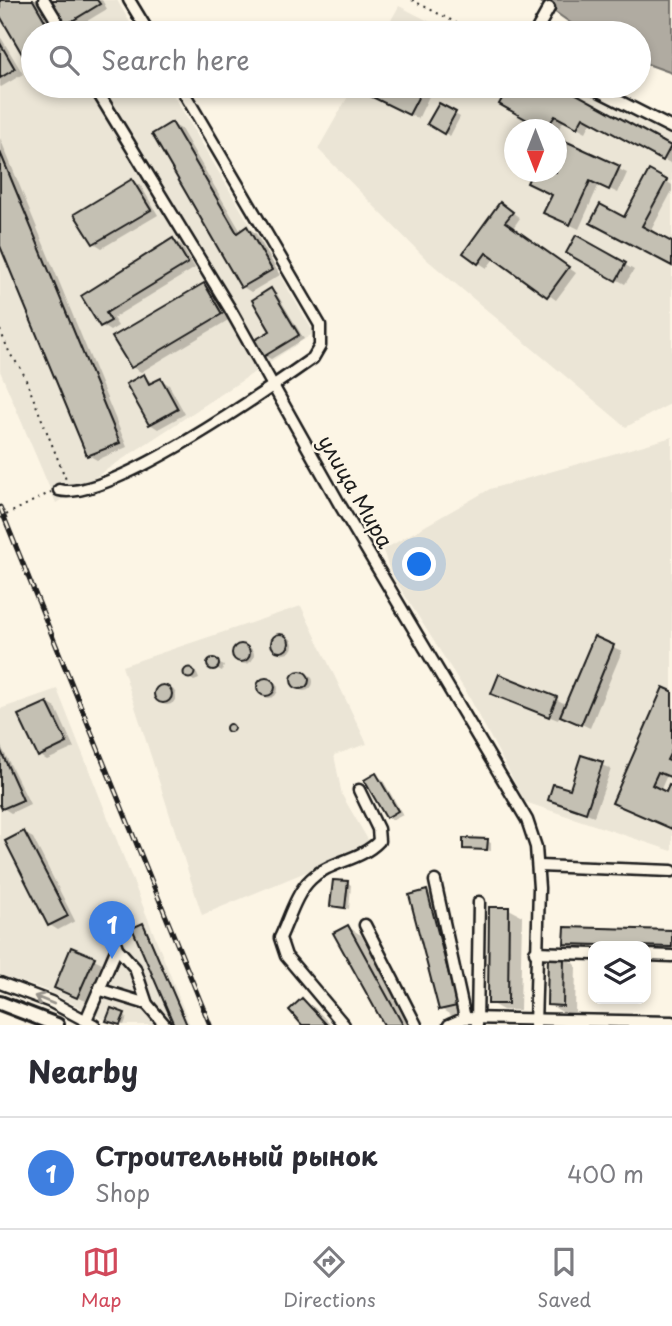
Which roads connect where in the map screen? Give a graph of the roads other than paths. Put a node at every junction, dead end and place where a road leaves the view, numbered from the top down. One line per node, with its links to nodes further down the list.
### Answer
1 (44, 0): 4 (street)
2 (129, 0): 5 (street)
3 (549, 8): 6 (street)
4 (57, 21)
5 (142, 21)
6 (542, 21)
7 (101, 98): 11 (street, улица Мира)
8 (187, 98): 11 (street)
9 (613, 98): 10 (street)
10 (672, 128)
11 (274, 386): 12 (street); 14 (street, улица Мира)
12 (59, 490)
13 (359, 790): 36 (street)
14 (538, 866): 15 (street); 21 (street, улица Мира)
15 (672, 871)
16 (435, 881): 29 (street)
17 (479, 902): 30 (street)
18 (108, 918): 20 (street)
19 (365, 925): 37 (street)
20 (117, 948): 26 (street); 28 (street)
21 (535, 952): 22 (street); 31 (street, улица Мира)
22 (588, 954)
23 (651, 955): 24 (street)
24 (672, 956)
25 (0, 983): 33 (street, one-way to 25)
26 (101, 990): 28 (street); 33 (street)
27 (0, 1003): 34 (main road)
28 (147, 1004): 35 (street)
29 (465, 1018): 30 (street); 38 (street)
30 (477, 1022): 31 (street)
31 (535, 1022): 32 (street)
32 (672, 1022)
33 (90, 1023)
34 (57, 1025)
35 (165, 1025)
36 (344, 1025)
37 (416, 1025)
38 (449, 1025)

